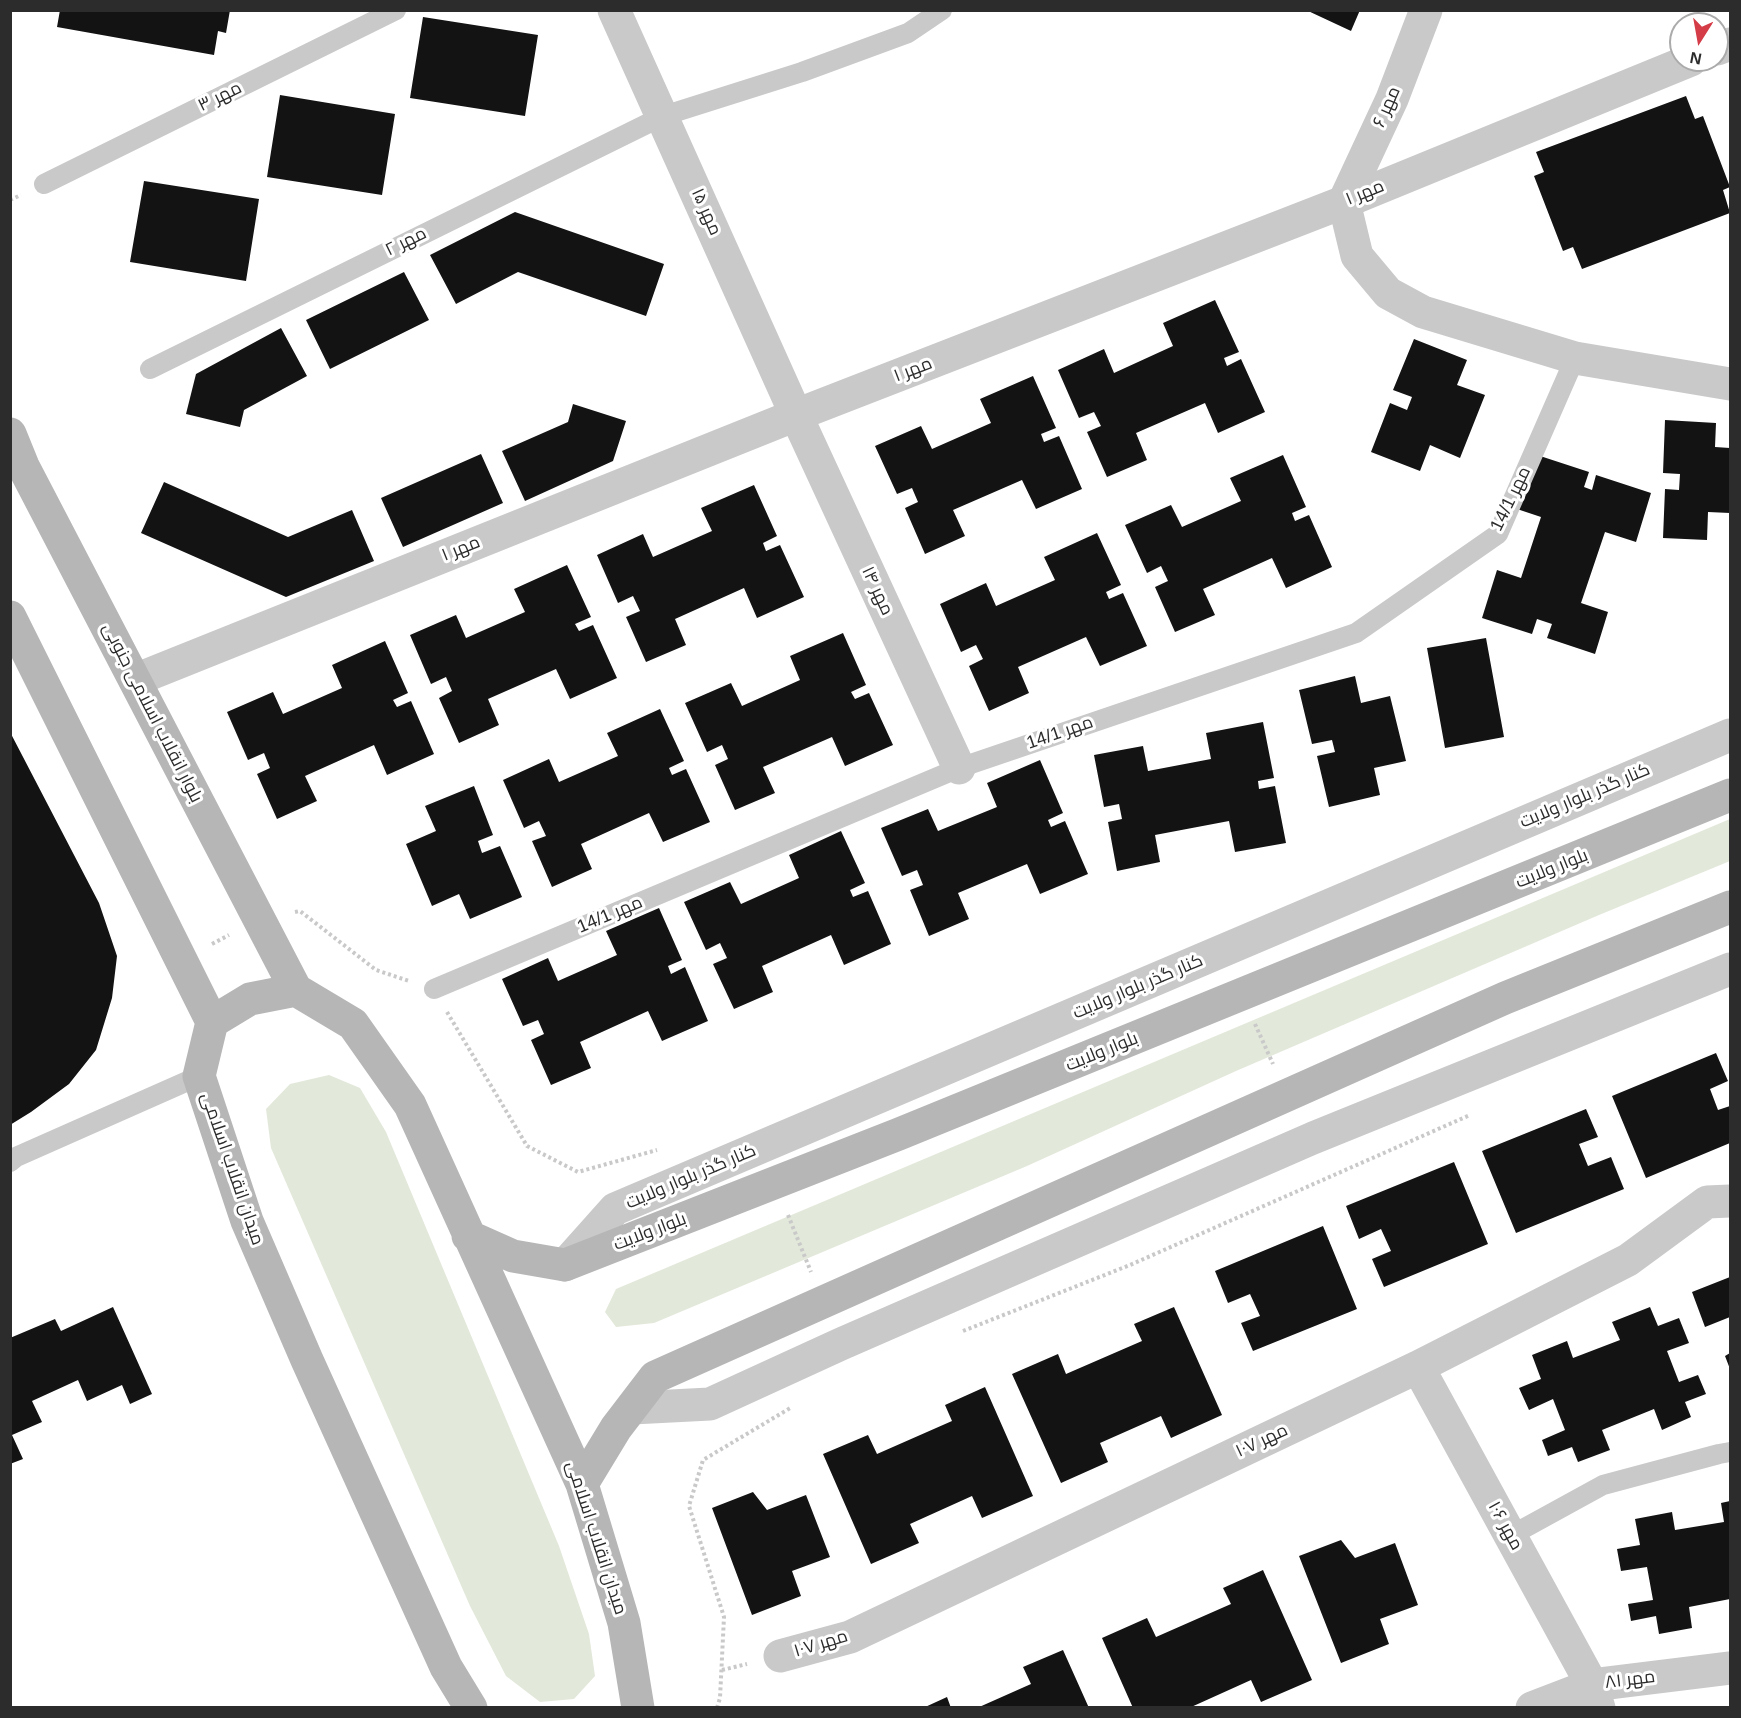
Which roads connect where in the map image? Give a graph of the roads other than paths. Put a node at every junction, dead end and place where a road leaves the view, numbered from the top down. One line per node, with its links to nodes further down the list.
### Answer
1 (396, 10): 7 (lane, مهر ۳)
2 (614, 10): 6 (street, مهر ۱۵)
3 (942, 10): 6 (lane, مهر ۲)
4 (1426, 10): 8 (street, مهر ۶)
5 (1669, 69): 8 (street, مهر ۱)
6 (663, 116): 10 (lane, مهر ۲); 12 (street, مهر ۱۵)
7 (44, 184)
8 (1344, 201): 9 (street); 12 (street, مهر ۱)
9 (1575, 358): 11 (street); 17 (lane, مهر 14/1)
10 (150, 369)
11 (1731, 384)
12 (796, 415): 15 (street, مهر ۱); 17 (street, مهر ۱۴)
13 (10, 434): 15 (main road, بلوار انقلاب اسلامی جنوبی)
14 (10, 617): 23 (main road)
15 (135, 680): 22 (main road, بلوار انقلاب اسلامی جنوبی)
16 (1731, 735): 28 (street, کنار گذر بلوار ولایت)
17 (959, 768): 21 (lane, مهر 14/1)
18 (1731, 795): 28 (main road, بلوار ولایت)
19 (1731, 907): 30 (main road)
20 (1731, 969): 30 (street)
21 (434, 989)
22 (296, 990): 23 (main road); 27 (main road, میدان انقلاب اسلامی)
23 (212, 1022): 24 (main road, میدان انقلاب اسلامی)
24 (199, 1076): 25 (lane); 37 (main road, میدان انقلاب اسلامی)
25 (10, 1162)
26 (1731, 1201): 29 (street, مهر ۱۰۷)
27 (468, 1236): 28 (main road); 32 (main road, میدان انقلاب اسلامی)
28 (565, 1265)
29 (1418, 1367): 33 (street, مهر ۱۰۶); 34 (street, مهر ۱۰۷)
30 (632, 1408): 32 (main road)
31 (1731, 1452): 33 (lane)
32 (582, 1484): 38 (main road, میدان انقلاب اسلامی)
33 (1510, 1536): 36 (street, مهر ۱۰۶)
34 (780, 1656)
35 (1731, 1668): 36 (street, مهر ۸۱)
36 (1596, 1696): 39 (street, مهر ۸۱)
37 (471, 1707)
38 (638, 1707)
39 (1532, 1707)

